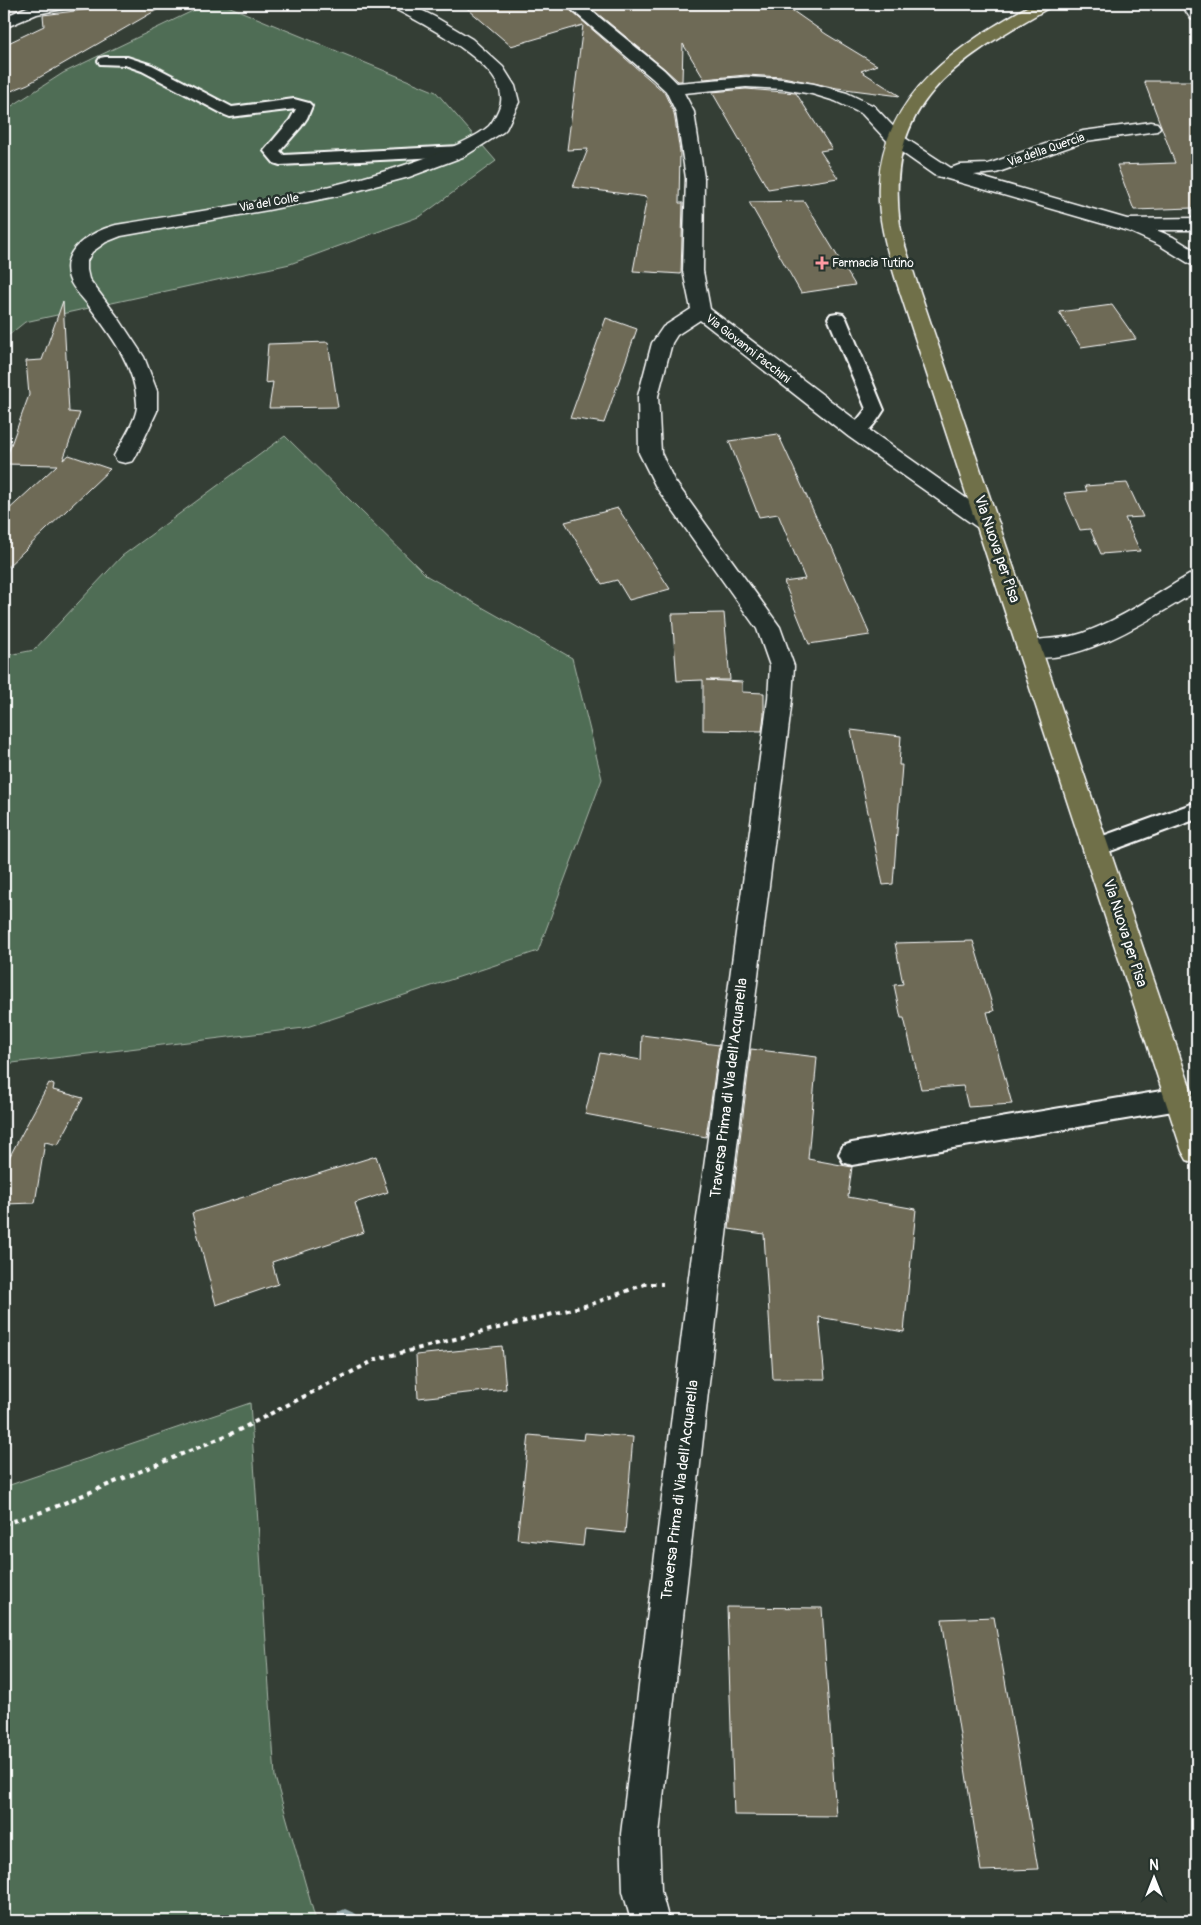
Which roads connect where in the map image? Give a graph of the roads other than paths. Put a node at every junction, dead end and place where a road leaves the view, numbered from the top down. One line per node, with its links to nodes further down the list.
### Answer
1 (66, 4): 7 (street)
2 (397, 4): 12 (street, Via del Colle)
3 (573, 4): 9 (street, Via Giovanni Pacchini)
4 (1044, 4): 11 (main road, Via Nuova per Pisa)
5 (1189, 4): 6 (street)
6 (1197, 15)
7 (4, 22)
8 (105, 62): 12 (lane)
9 (673, 89): 11 (street, Via della Quercia); 17 (street, Via Giovanni Pacchini)
10 (1151, 127): 13 (street, Via della Quercia)
11 (896, 140): 13 (street, Via della Quercia); 21 (main road, Via Nuova per Pisa)
12 (460, 152): 20 (street, Via del Colle)
13 (940, 171): 15 (street, Via della Quercia)
14 (1197, 224): 15 (street, Via della Quercia)
15 (1126, 225): 16 (street, Via della Quercia)
16 (1197, 260)
17 (701, 311): 19 (street, Via Giovanni Pacchini); 29 (street, Traversa Prima di Via dell'Acquarella)
18 (837, 318): 19 (lane)
19 (856, 432): 21 (street, Via Giovanni Pacchini)
20 (125, 456)
21 (989, 526): 23 (main road, Via Nuova per Pisa)
22 (1197, 581): 23 (street)
23 (1030, 649): 25 (main road, Via Nuova per Pisa)
24 (1197, 810): 25 (lane)
25 (1097, 848): 26 (main road, Via Nuova per Pisa)
26 (1180, 1099): 27 (main road, Via Nuova per Pisa); 28 (lane)
27 (1197, 1151)
28 (852, 1154)
29 (650, 1921)

